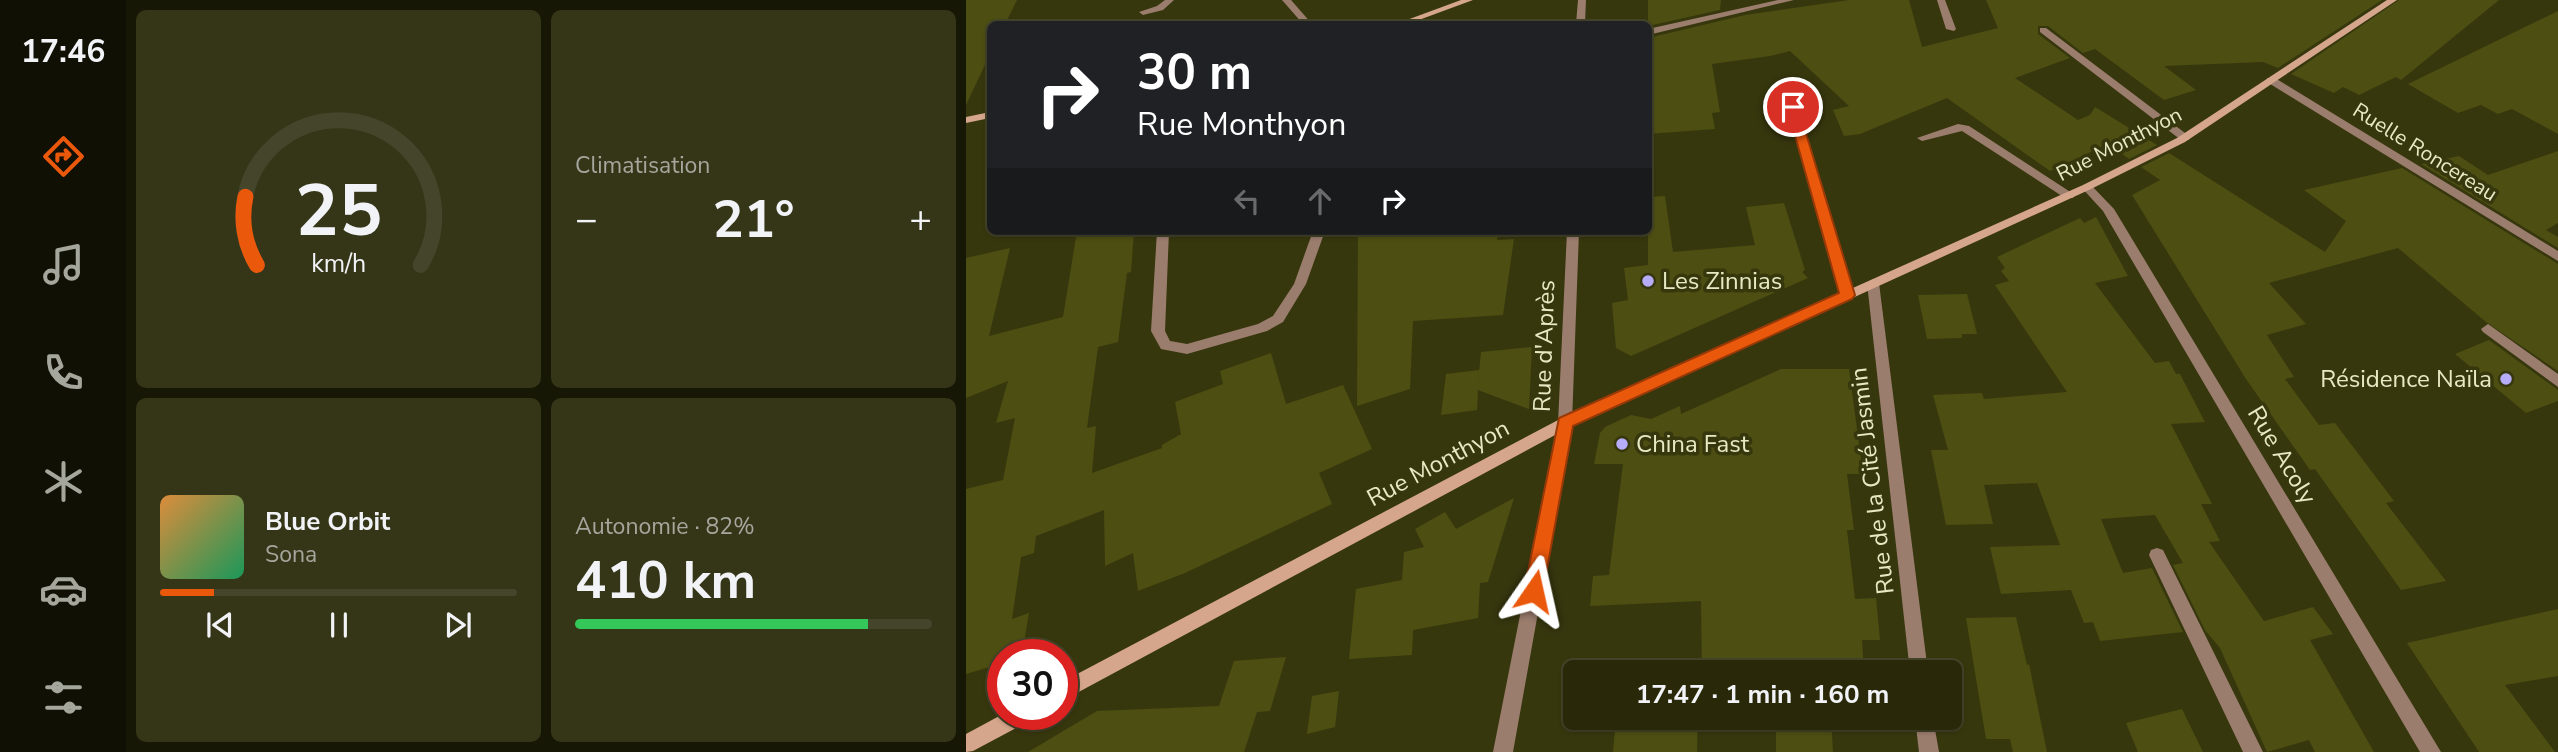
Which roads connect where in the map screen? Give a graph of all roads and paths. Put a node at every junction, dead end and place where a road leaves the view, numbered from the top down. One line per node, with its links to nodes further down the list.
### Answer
1 (1170, 0): 8 (street)
2 (1286, 0): 9 (street)
3 (1469, 0): 10 (main road)
4 (1582, 0): 11 (street)
5 (1790, 0): 14 (street)
6 (1941, 0): 12 (street)
7 (2393, 0): 15 (main road, Rue Monthyon)
8 (1143, 12)
9 (1305, 21)
10 (1410, 21)
11 (1581, 21)
12 (1951, 29)
13 (2043, 30): 20 (street)
14 (1652, 31)
15 (2271, 80): 20 (main road, Rue Monthyon); 26 (street, Ruelle Roncereau)
16 (1793, 107): 28 (street)
17 (987, 116): 18 (main road)
18 (966, 120)
19 (1922, 138): 22 (street)
20 (2185, 138): 21 (main road, Rue Monthyon)
21 (2087, 187): 22 (main road, Rue Monthyon); 41 (street, Rue Acoly)
22 (2069, 195): 27 (main road, Rue Monthyon)
23 (1163, 235): 24 (street)
24 (1318, 235)
25 (1573, 235): 31 (street, Rue d'Après)
26 (2558, 257)
27 (1873, 284): 28 (main road, Rue Monthyon); 33 (street, Rue de la Cité Jasmin)
28 (1847, 295): 31 (main road, Rue Monthyon)
29 (2488, 329): 30 (street)
30 (2558, 382)
31 (1565, 423): 34 (main road, Rue Monthyon); 38 (street, Rue d'Après)
32 (2157, 555): 40 (street)
33 (1918, 660)
34 (1078, 683)
35 (992, 730): 37 (main road)
36 (1925, 730): 39 (street)
37 (966, 744)
38 (1503, 752)
39 (1928, 752)
40 (2253, 752)
41 (2431, 752)

